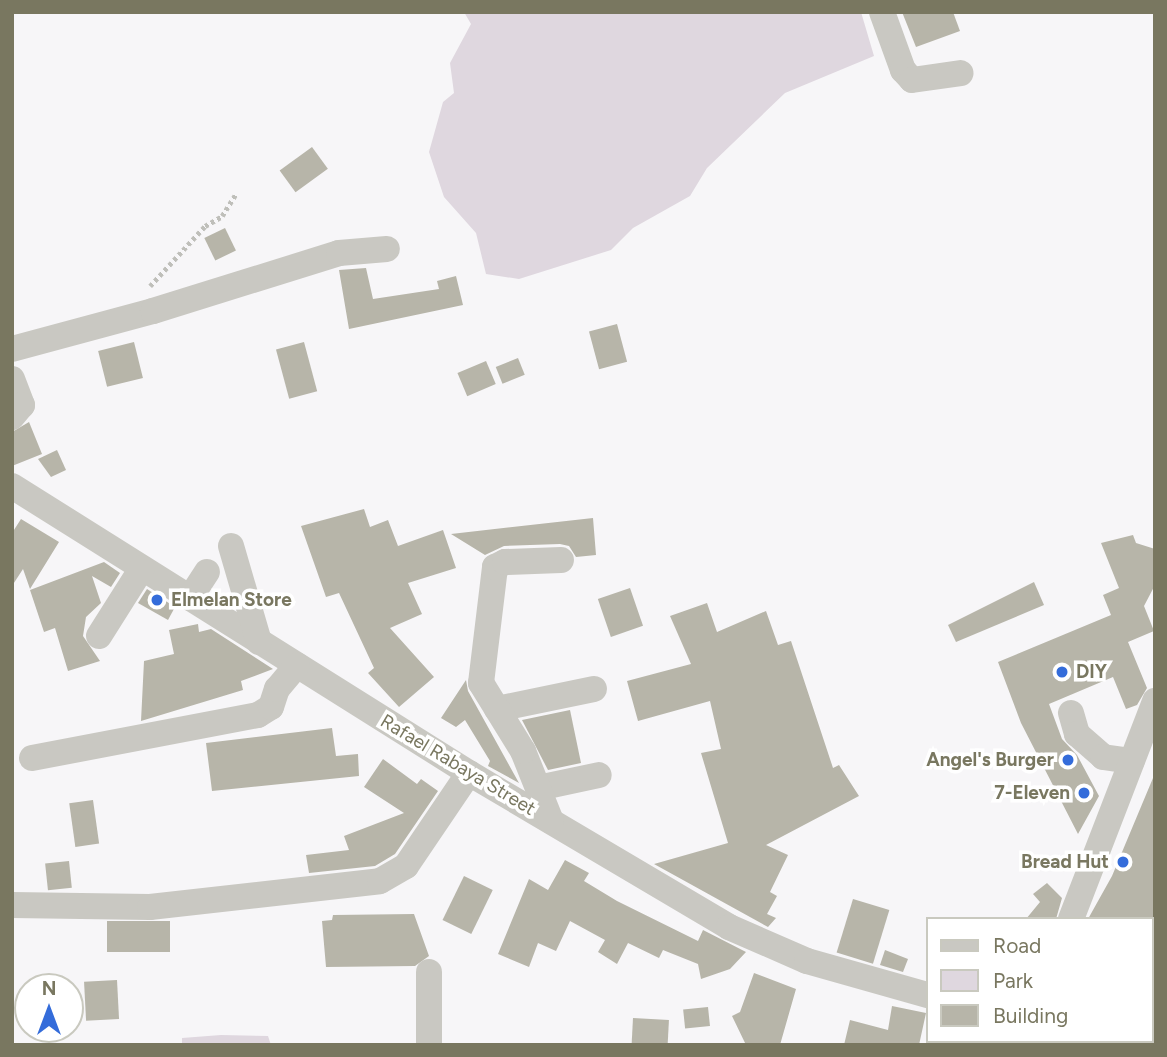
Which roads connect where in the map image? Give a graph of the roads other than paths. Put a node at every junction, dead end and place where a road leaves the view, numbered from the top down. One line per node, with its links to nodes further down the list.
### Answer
1 (882, 12): 2 (street)
2 (961, 73)
3 (387, 248): 4 (street)
4 (12, 349)
5 (12, 379): 6 (street)
6 (12, 417)
7 (12, 486): 10 (street, Rafael Rabaya Street)
8 (231, 546): 14 (street)
9 (561, 559): 18 (street)
10 (142, 568): 12 (street, Rafael Rabaya Street); 13 (street)
11 (207, 572): 12 (street)
12 (190, 598): 14 (street, Rafael Rabaya Street)
13 (99, 636)
14 (260, 642): 15 (street, Rafael Rabaya Street)
15 (297, 665): 20 (street); 22 (street, Rafael Rabaya Street)
16 (594, 689): 18 (street)
17 (1155, 701): 21 (street)
18 (497, 709): 24 (street)
19 (1071, 713): 21 (street)
20 (32, 758)
21 (1132, 761): 27 (street)
22 (469, 773): 25 (street, Rafael Rabaya Street); 26 (street)
23 (599, 775): 24 (street)
24 (538, 788): 25 (street)
25 (551, 821): 29 (street, Rafael Rabaya Street)
26 (12, 905)
27 (1072, 917)
28 (429, 972): 30 (street)
29 (926, 995)
30 (429, 1045)

